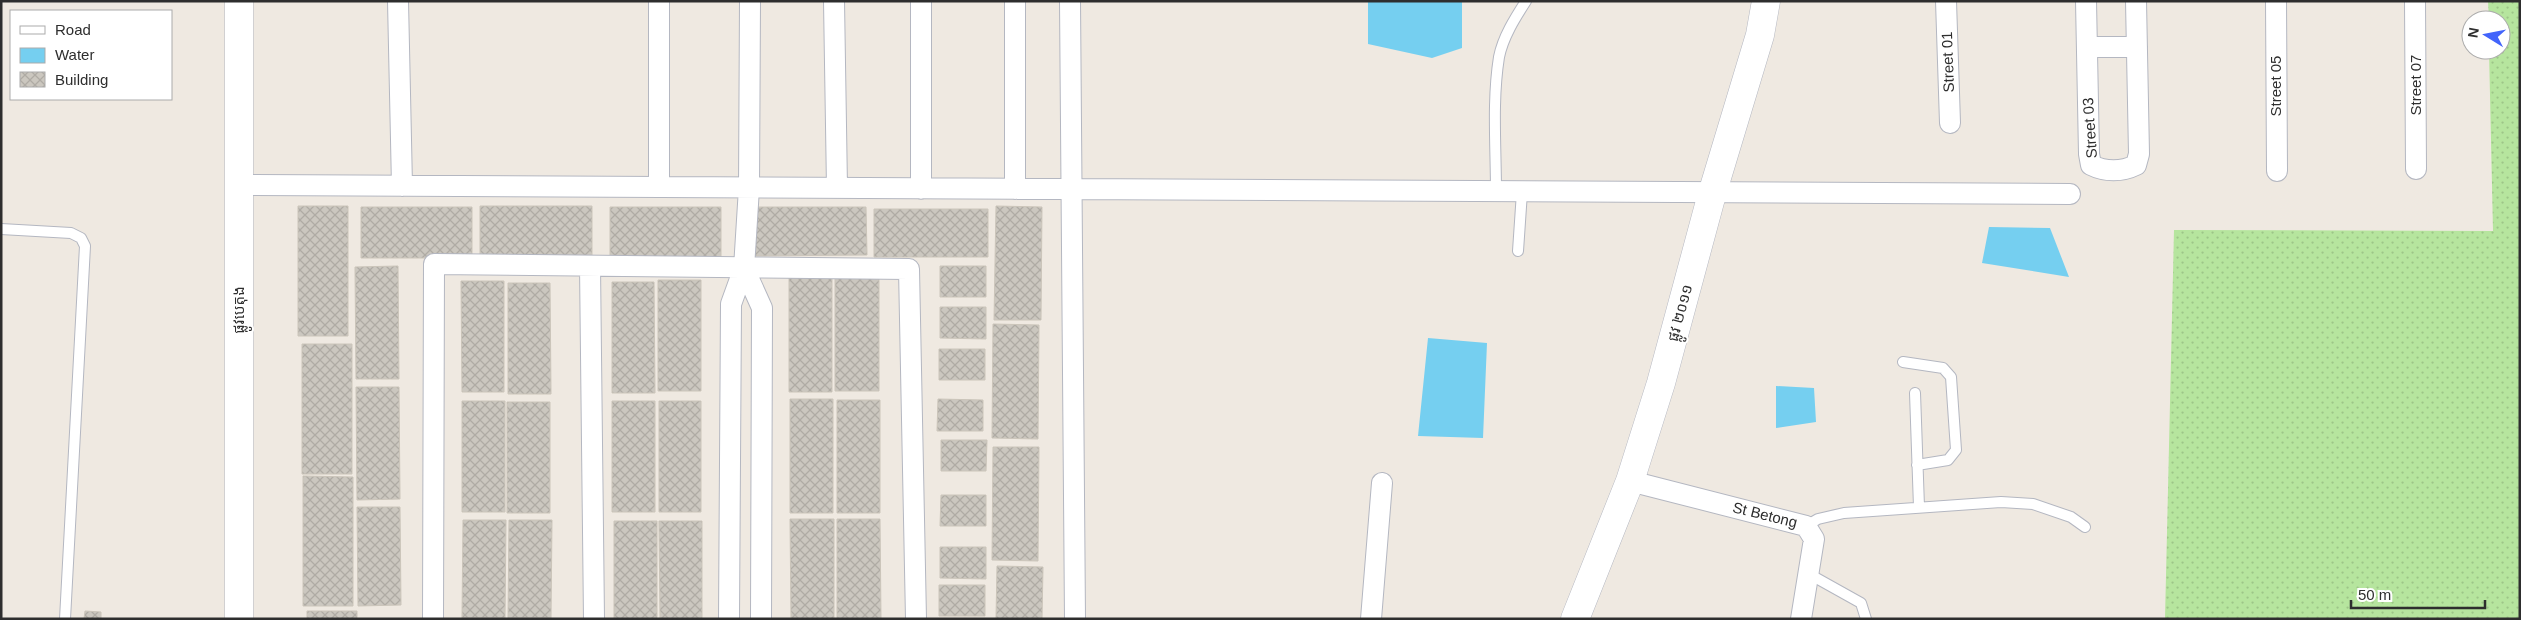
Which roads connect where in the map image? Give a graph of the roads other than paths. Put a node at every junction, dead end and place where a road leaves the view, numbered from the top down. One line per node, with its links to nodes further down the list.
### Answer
1 (240, 1): 21 (main road, ផ្លូវបេតុង)
2 (398, 1): 22 (street)
3 (659, 1): 23 (street)
4 (750, 1): 24 (street)
5 (834, 1): 25 (street)
6 (921, 1): 26 (street)
7 (1015, 1): 27 (street)
8 (1070, 1): 28 (street)
9 (1526, 1): 29 (lane)
10 (1766, 1): 31 (main road, ផ្លូវ ២០១១)
11 (1946, 1): 18 (street, Street 01)
12 (2086, 1): 16 (street, Street 03)
13 (2136, 1): 17 (street, Street 03)
14 (2276, 1): 20 (street, Street 05)
15 (2415, 1): 19 (street, Street 07)
16 (2087, 47): 17 (street); 17 (street, Street 03)
17 (2137, 47)
18 (1950, 123)
19 (2416, 169)
20 (2277, 171)
21 (239, 185): 22 (street); 47 (main road, ផ្លូវបេតុង)
22 (402, 186): 23 (street)
23 (659, 187): 24 (street)
24 (749, 188): 25 (street); 36 (street)
25 (838, 188): 26 (street)
26 (921, 189): 27 (street)
27 (1016, 189): 28 (street)
28 (1072, 189): 29 (street); 53 (street)
29 (1496, 192): 30 (street)
30 (1522, 192): 31 (street); 34 (lane)
31 (1712, 194): 32 (street); 40 (main road, ផ្លូវ ២០១១)
32 (2070, 194)
33 (1, 229): 46 (lane)
34 (1518, 251)
35 (590, 266): 36 (street); 48 (street); 49 (street)
36 (744, 268): 50 (street); 51 (street); 52 (street)
37 (1904, 362): 39 (lane)
38 (1915, 393): 39 (lane)
39 (1918, 465): 42 (lane)
40 (1630, 481): 43 (street, St Betong); 55 (main road, ផ្លូវ ២០១១)
41 (1382, 483): 54 (street)
42 (1919, 507): 43 (lane); 44 (lane)
43 (1806, 526): 45 (street, St Betong)
44 (2085, 527)
45 (1809, 574): 56 (street, St Betong); 57 (lane)
46 (65, 619)
47 (239, 619)
48 (433, 619)
49 (594, 619)
50 (729, 619)
51 (761, 619)
52 (916, 619)
53 (1075, 619)
54 (1371, 619)
55 (1575, 619)
56 (1801, 619)
57 (1866, 619)

